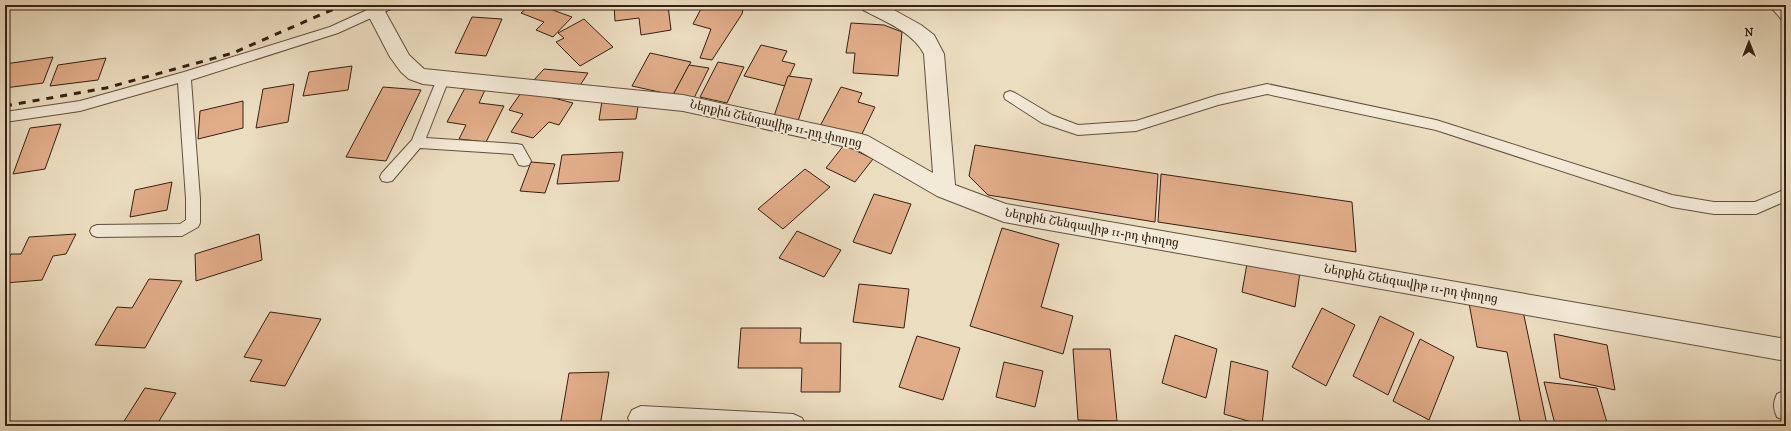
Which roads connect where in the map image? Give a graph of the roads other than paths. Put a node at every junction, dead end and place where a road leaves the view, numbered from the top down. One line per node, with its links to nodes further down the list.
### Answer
1 (870, 5): 12 (street)
2 (1775, 5): 4 (lane)
3 (382, 8): 5 (lane); 6 (street, Ներքին Շենգավիթ 11-րդ փողոց)
4 (1786, 17)
5 (184, 77): 8 (lane); 14 (lane)
6 (443, 79): 9 (lane); 12 (street, Ներքին Շենգավիթ 11-րդ փողոց)
7 (1010, 96): 13 (lane)
8 (5, 117)
9 (417, 143): 10 (lane); 11 (lane)
10 (524, 161)
11 (387, 177)
12 (945, 190): 15 (street, Ներքին Շենգավիթ 11-րդ փողոց)
13 (1786, 195)
14 (97, 231)
15 (1786, 350)
16 (1786, 402): 17 (street)
17 (1786, 409)
18 (641, 418): 19 (street)
19 (793, 426)

